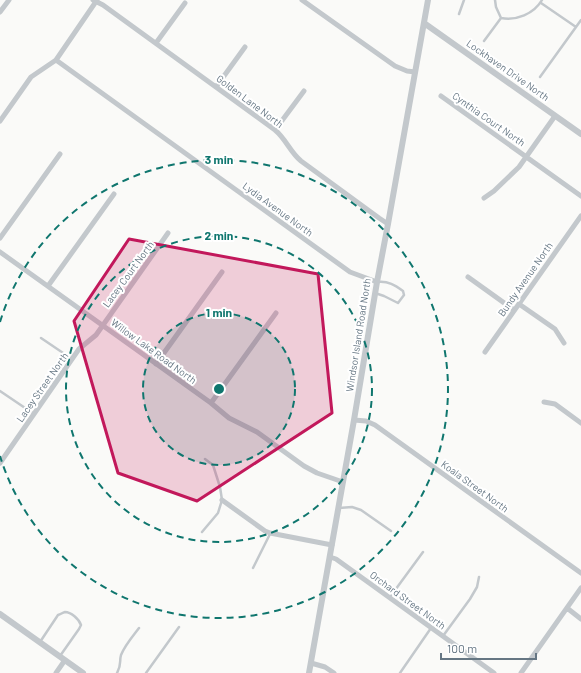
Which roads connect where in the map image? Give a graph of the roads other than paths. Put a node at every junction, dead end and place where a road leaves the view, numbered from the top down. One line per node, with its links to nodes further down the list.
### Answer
1 (9, 0): 9 (street)
2 (95, 0): 16 (street, Golden Lane North); 18 (street)
3 (302, 0): 19 (street)
4 (428, 0): 13 (street, Windsor Island Road North)
5 (464, 0): 10 (lane)
6 (495, 0): 11 (lane)
7 (541, 1): 11 (lane); 14 (lane)
8 (185, 3): 16 (street)
9 (0, 12)
10 (459, 14)
11 (501, 18): 15 (lane)
12 (581, 20): 14 (lane)
13 (424, 22): 19 (street, Windsor Island Road North); 24 (street, Lockhaven Drive North)
14 (576, 27): 20 (lane)
15 (484, 41)
16 (156, 43): 21 (street, Golden Lane North)
17 (245, 47): 21 (street)
18 (56, 60): 25 (street); 40 (street, Lydia Avenue North)
19 (415, 72): 34 (street, Windsor Island Road North)
20 (540, 77)
21 (216, 87): 26 (street, Golden Lane North)
22 (304, 91): 26 (street)
23 (441, 96): 29 (street, Cynthia Court North)
24 (555, 116): 27 (street, Lockhaven Drive North); 29 (street)
25 (0, 121)
26 (275, 130): 34 (street, Golden Lane North)
27 (581, 134)
28 (60, 154): 36 (street)
29 (526, 156): 31 (street, Cynthia Court North); 32 (street)
30 (114, 194): 41 (street)
31 (581, 196)
32 (484, 198)
33 (581, 216): 43 (street, Bundy Avenue North)
34 (388, 224): 40 (street, Windsor Island Road North)
35 (168, 233): 46 (street, Lacey Court North)
36 (0, 238)
37 (0, 252): 41 (street, Willow Lake Road North)
38 (222, 272): 51 (street)
39 (468, 277): 44 (street)
40 (377, 282): 42 (street, Windsor Island Road North); 42 (lane)
41 (48, 286): 46 (street, Willow Lake Road North)
42 (375, 293): 56 (street, Windsor Island Road North)
43 (519, 304): 44 (street, Bundy Avenue North); 48 (street)
44 (514, 310): 49 (street, Bundy Avenue North)
45 (276, 313): 54 (street)
46 (102, 325): 50 (street, Lacey Street North); 51 (street, Willow Lake Road North)
47 (41, 338): 50 (lane)
48 (564, 343)
49 (485, 352)
50 (72, 359): 55 (street, Lacey Street North)
51 (156, 364): 54 (street, Willow Lake Road North)
52 (0, 391): 55 (lane)
53 (544, 402): 57 (street)
54 (211, 403): 60 (street, Willow Lake Road North)
55 (34, 414): 59 (street, Lacey Street North)
56 (354, 420): 60 (street, Windsor Island Road North); 70 (street, Koala Street North)
57 (581, 423)
58 (205, 459): 61 (lane)
59 (0, 463)
60 (343, 482): 62 (street, Windsor Island Road North)
61 (222, 500): 64 (lane); 65 (street)
62 (338, 508): 63 (lane); 66 (street, Windsor Island Road North)
63 (391, 530)
64 (202, 532)
65 (270, 533): 66 (street); 69 (lane)
66 (332, 545): 68 (street, Windsor Island Road North)
67 (423, 552): 73 (lane)
68 (330, 557): 73 (street, Orchard Street North); 83 (street, Windsor Island Road North)
69 (253, 568)
70 (581, 573)
71 (479, 578): 80 (lane)
72 (581, 588): 74 (street)
73 (389, 597): 79 (street, Orchard Street North)
74 (567, 608): 76 (street); 92 (street)
75 (0, 614): 81 (street)
76 (581, 618)
77 (179, 627): 87 (lane)
78 (139, 628): 86 (lane)
79 (432, 628): 80 (street, Orchard Street North); 90 (lane)
80 (443, 636): 91 (street, Orchard Street North)
81 (40, 642): 82 (street); 82 (lane)
82 (62, 658): 84 (street); 85 (street)
83 (311, 663): 88 (street, Windsor Island Road North); 89 (street)
84 (56, 673)
85 (82, 673)
86 (117, 673)
87 (146, 673)
88 (309, 673)
89 (334, 673)
90 (400, 673)
91 (494, 673)
92 (521, 673)

